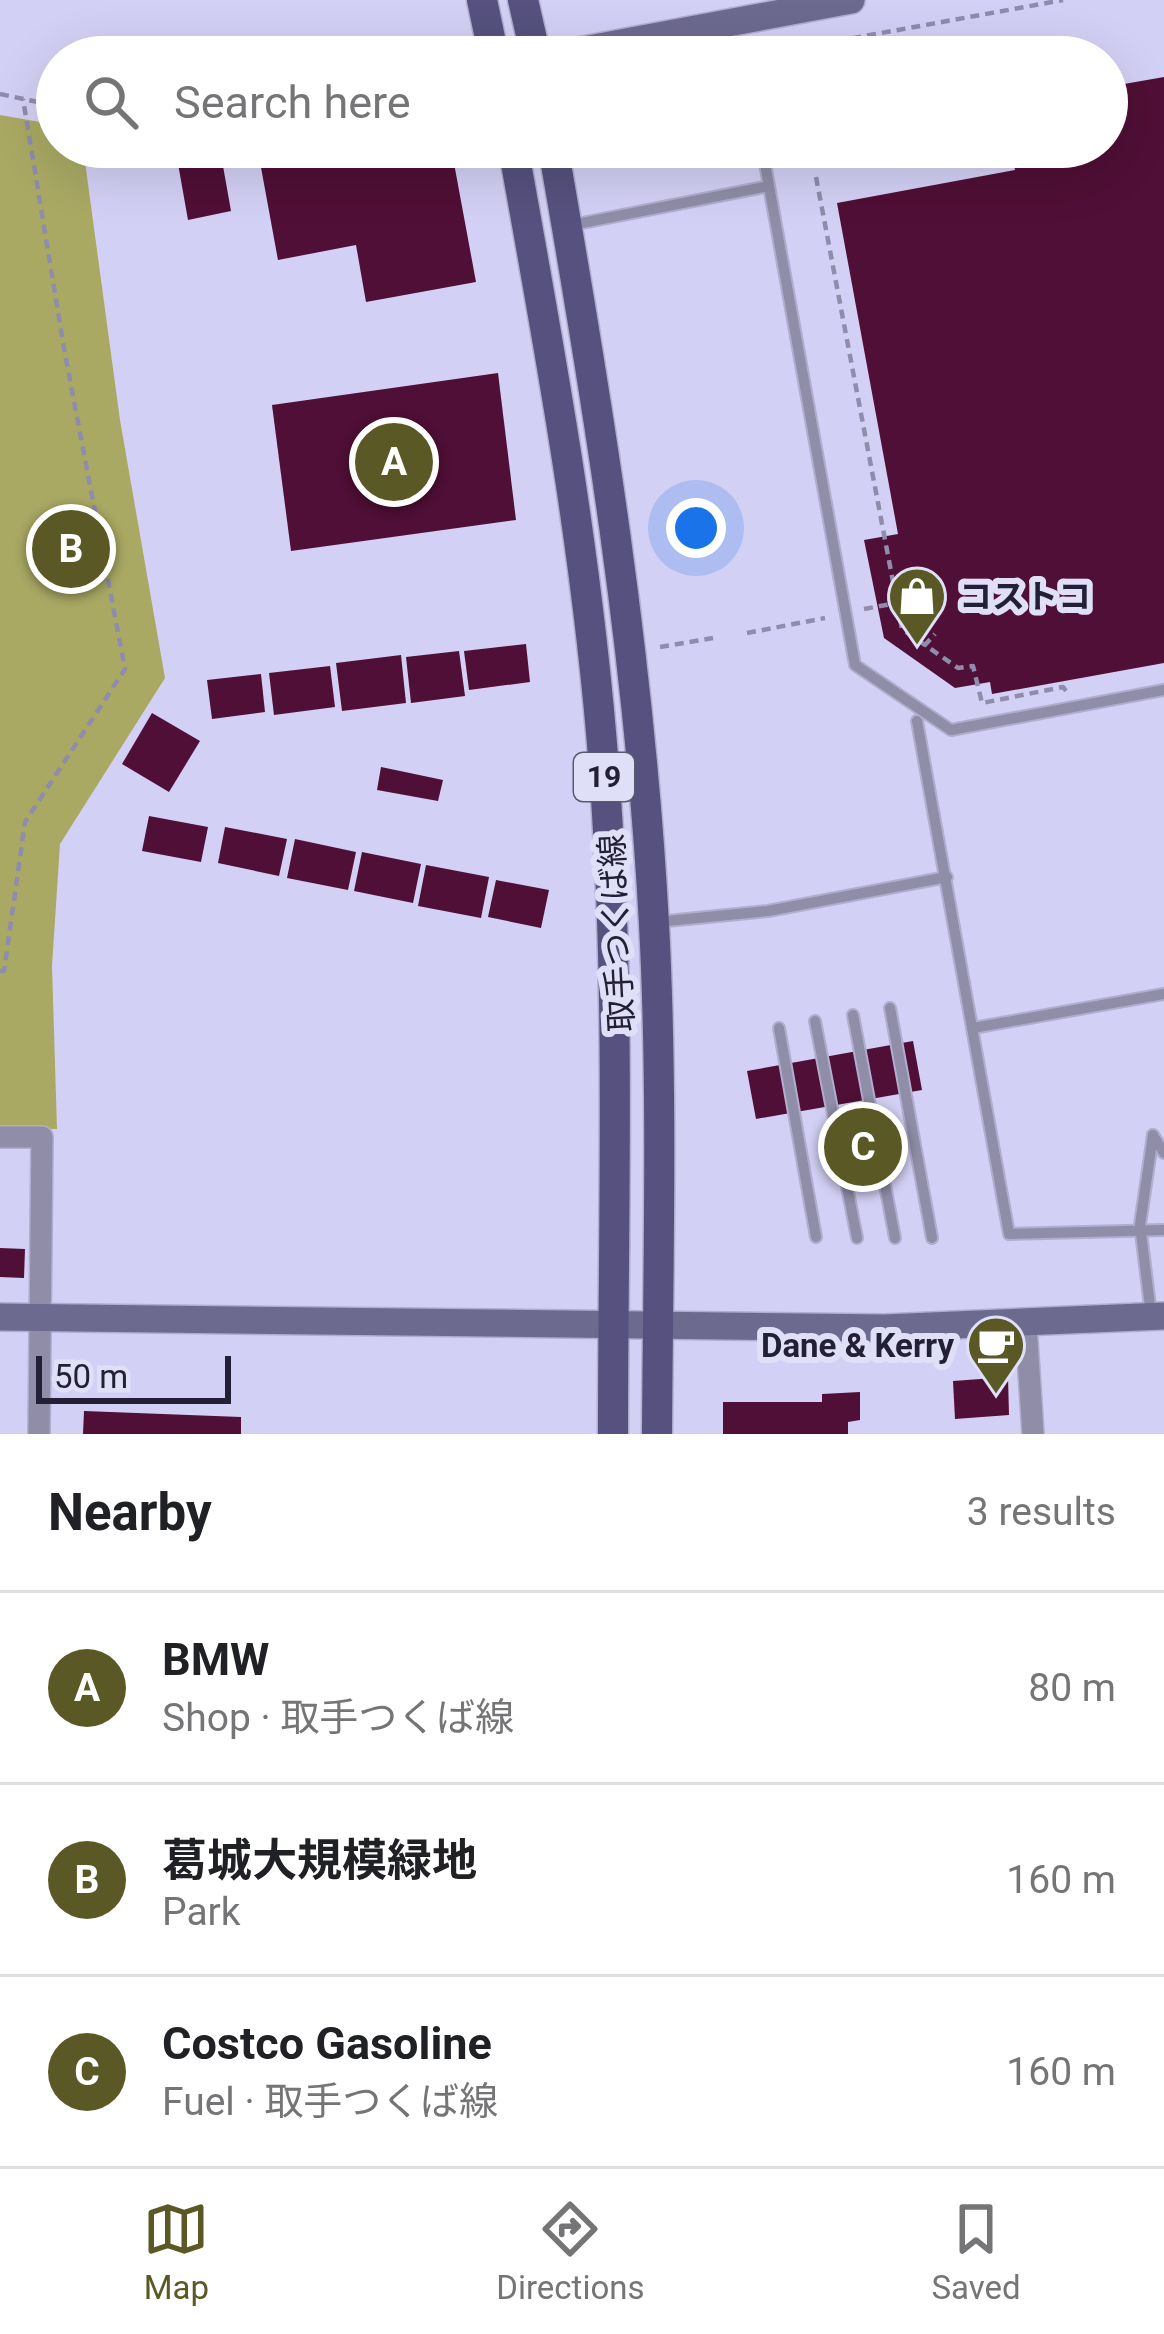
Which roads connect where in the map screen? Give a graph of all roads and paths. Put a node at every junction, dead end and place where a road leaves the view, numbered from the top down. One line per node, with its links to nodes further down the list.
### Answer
1 (482, 0): 5 (main road)
2 (523, 0): 6 (main road)
3 (851, 0): 7 (street)
4 (1063, 0): 8 (path)
5 (490, 36)
6 (531, 36)
7 (658, 36)
8 (865, 36)
9 (0, 94): 10 (path)
10 (22, 99): 11 (path); 31 (path)
11 (36, 102)
12 (516, 168): 50 (main road, 取手つくば線 / 19)
13 (556, 168): 17 (main road, 取手つくば線 / 19)
14 (766, 168): 16 (lane)
15 (816, 177): 18 (path)
16 (769, 186): 17 (lane); 27 (lane)
17 (566, 226): 30 (main road, 取手つくば線 / 19)
18 (897, 604): 19 (path); 25 (path)
19 (864, 609)
20 (825, 618): 21 (path)
21 (747, 633)
22 (935, 634): 25 (path)
23 (713, 638): 24 (path)
24 (660, 646)
25 (924, 646): 27 (path)
26 (1164, 690): 27 (lane)
27 (1078, 706)
28 (917, 721): 29 (lane)
29 (947, 877): 30 (lane); 37 (lane)
30 (653, 922): 51 (main road, 取手つくば線 / 19)
31 (0, 971)
32 (1164, 994): 37 (lane)
33 (890, 1008): 45 (lane)
34 (853, 1015): 44 (lane)
35 (815, 1021): 43 (lane)
36 (779, 1028): 42 (lane)
37 (973, 1028): 41 (lane)
38 (0, 1137): 48 (street)
39 (1164, 1154): 41 (lane)
40 (1164, 1230): 41 (lane)
41 (1140, 1232): 46 (lane)
42 (817, 1238)
43 (857, 1238)
44 (896, 1238)
45 (932, 1238)
46 (1158, 1316): 49 (street)
47 (0, 1317): 48 (street)
48 (40, 1318): 50 (street); 52 (street)
49 (1026, 1325): 51 (street); 55 (street)
50 (613, 1327): 51 (street); 53 (main road, 取手つくば線 / 19)
51 (658, 1327): 54 (main road, 取手つくば線 / 19)
52 (39, 1434)
53 (613, 1434)
54 (657, 1434)
55 (1033, 1434)

